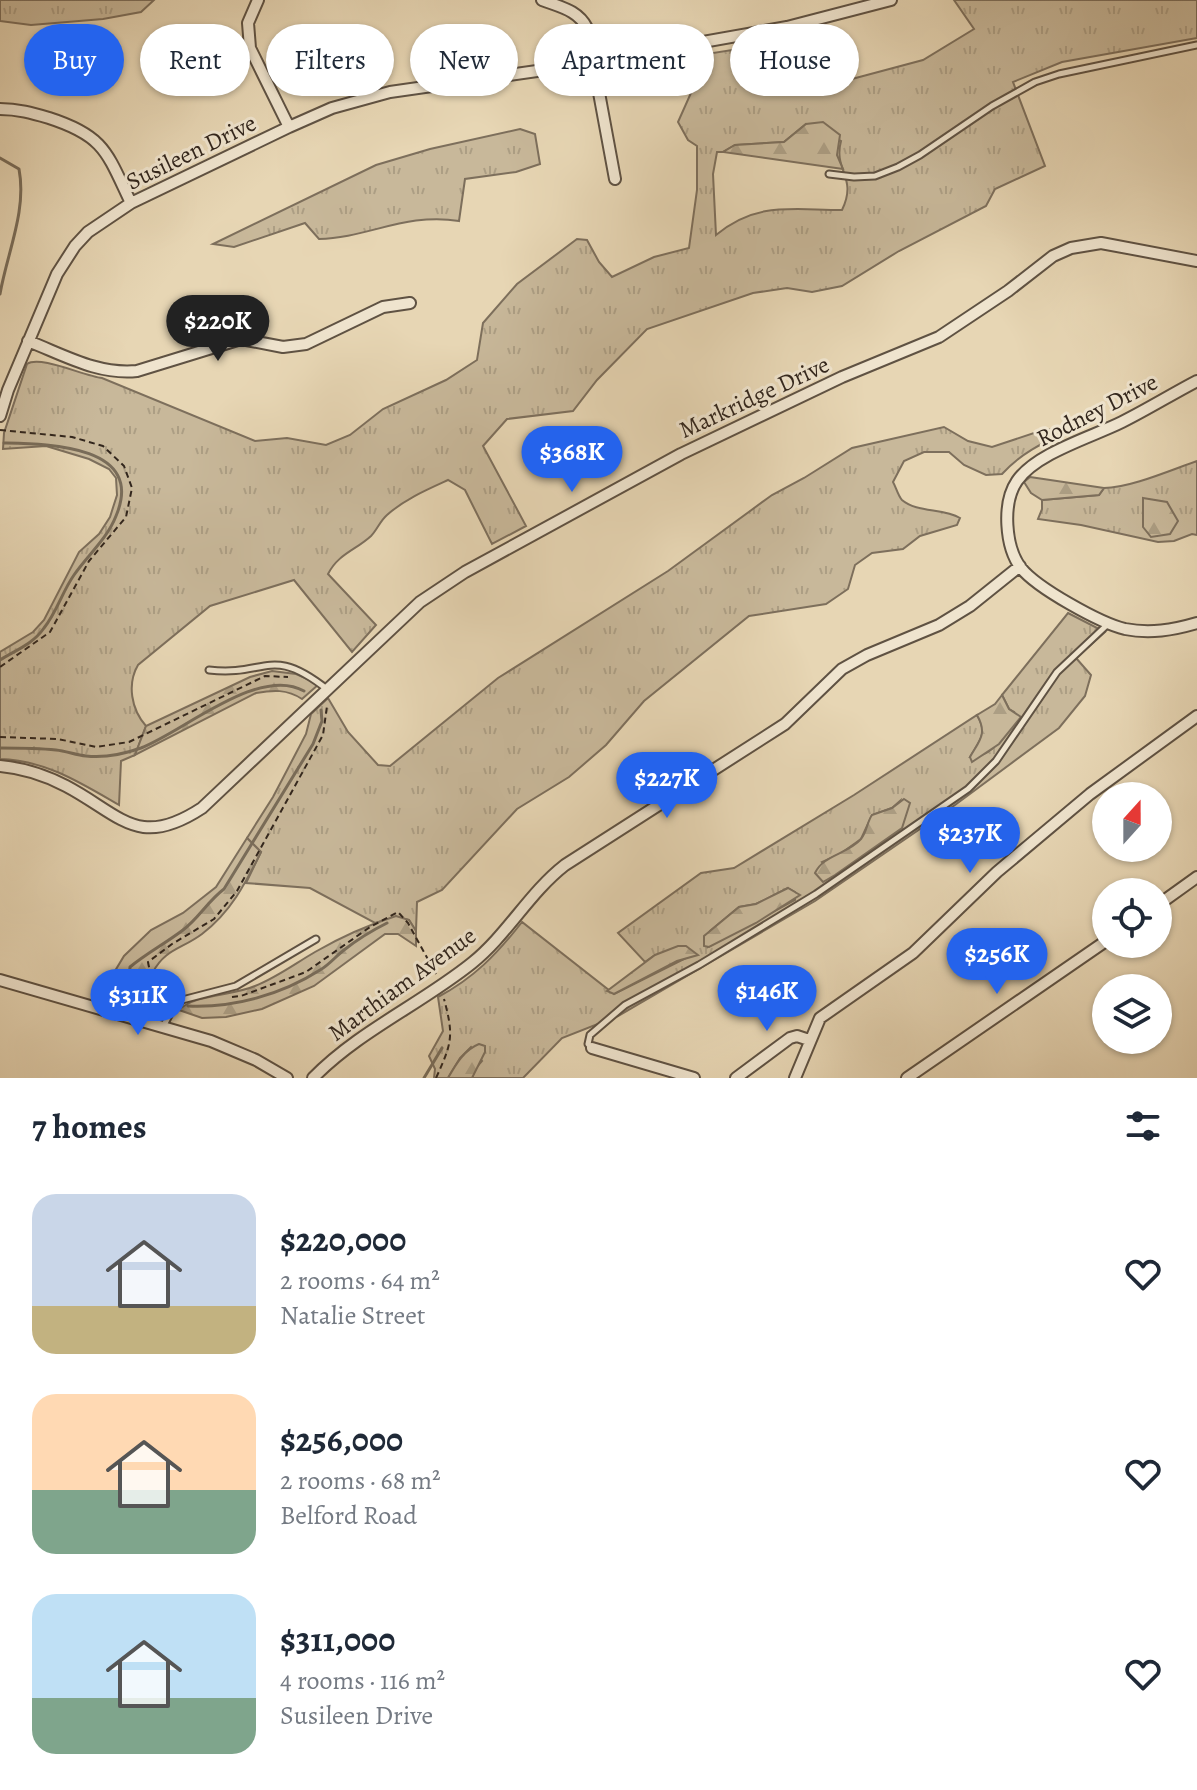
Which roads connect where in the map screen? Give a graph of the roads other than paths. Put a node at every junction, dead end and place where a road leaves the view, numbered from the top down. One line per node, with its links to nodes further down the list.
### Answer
1 (258, 0): 10 (street)
2 (542, 0): 4 (street)
3 (891, 0): 5 (street, Susileen Drive)
4 (585, 24)
5 (714, 40)
6 (1197, 45): 11 (lane)
7 (534, 71): 10 (street, Susileen Drive)
8 (600, 96): 12 (street)
9 (0, 109): 13 (street)
10 (289, 127): 13 (street, Susileen Drive)
11 (829, 174)
12 (615, 179)
13 (131, 203): 16 (street, Susileen Drive)
14 (1197, 261): 23 (street, Markridge Drive)
15 (410, 303): 16 (street)
16 (28, 341): 18 (street, Susileen Drive)
17 (1197, 381): 19 (street, Rodney Drive)
18 (0, 416)
19 (1020, 566): 21 (street); 35 (street, Marthiam Avenue)
20 (1197, 623): 21 (street)
21 (1108, 624): 33 (lane)
22 (209, 670): 23 (lane)
23 (327, 692): 25 (street, Markridge Drive)
24 (1197, 716): 32 (street)
25 (0, 766)
26 (1197, 877): 27 (street)
27 (1172, 895)
28 (316, 939): 31 (lane)
29 (1092, 951): 39 (street)
30 (0, 980): 31 (street)
31 (164, 1026): 34 (street)
32 (809, 1040): 37 (street); 38 (street)
33 (592, 1048): 36 (street)
34 (287, 1078)
35 (313, 1078)
36 (694, 1078)
37 (736, 1078)
38 (795, 1078)
39 (907, 1078)

